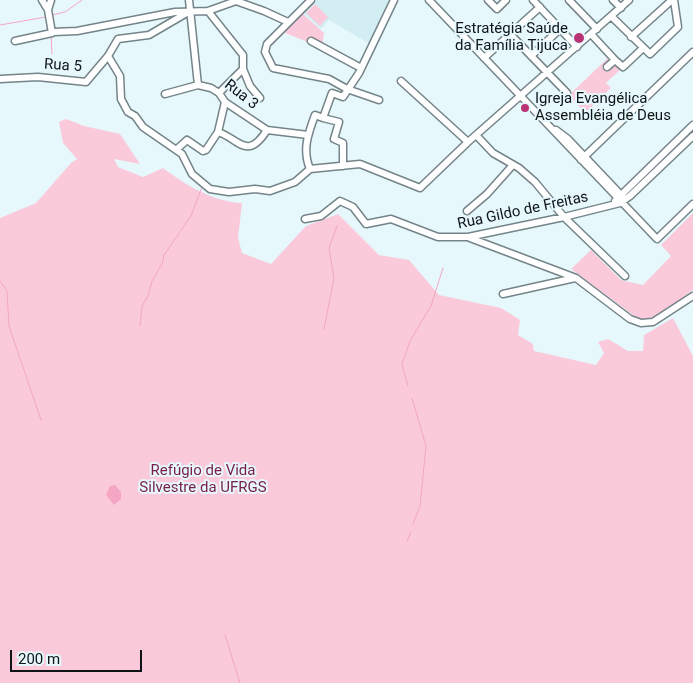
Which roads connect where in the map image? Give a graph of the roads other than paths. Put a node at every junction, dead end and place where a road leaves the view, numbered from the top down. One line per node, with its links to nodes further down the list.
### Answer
1 (42, 0): 16 (street)
2 (51, 0): 16 (street)
3 (189, 0): 18 (street)
4 (311, 0): 20 (street)
5 (394, 0): 36 (street)
6 (429, 0): 33 (street)
7 (488, 0): 8 (street)
8 (506, 0)
9 (533, 0): 14 (street)
10 (569, 0): 22 (street)
11 (613, 0): 15 (street)
12 (630, 0): 15 (street)
13 (673, 0): 25 (street); 29 (street)
14 (540, 7): 21 (street); 24 (street)
15 (621, 8): 19 (street)
16 (48, 10): 23 (street)
17 (208, 11): 18 (street); 20 (street); 37 (street)
18 (188, 13): 23 (street); 31 (street, Rua 5); 41 (street)
19 (611, 16): 22 (street); 25 (street)
20 (288, 22): 42 (street)
21 (560, 28): 28 (street); 32 (street)
22 (594, 32): 28 (street); 34 (street)
23 (52, 33): 26 (street)
24 (510, 34): 32 (street); 33 (street)
25 (631, 36): 29 (street)
26 (15, 41)
27 (311, 41): 36 (street)
28 (577, 47): 38 (street)
29 (642, 49): 34 (street)
30 (693, 52): 59 (street)
31 (108, 56): 39 (street, Rua 5); 58 (street)
32 (531, 56): 38 (street)
33 (484, 58): 46 (street)
34 (615, 60): 35 (street)
35 (607, 67)
36 (361, 68): 42 (street)
37 (243, 69): 43 (street); 47 (street)
38 (548, 74): 44 (street); 46 (street)
39 (0, 79)
40 (401, 81): 57 (street)
41 (198, 85): 43 (street, Rua 3); 45 (street)
42 (347, 89): 48 (street); 50 (street)
43 (219, 93): 49 (street, Rua 3)
44 (567, 93)
45 (165, 94)
46 (522, 96): 55 (street); 59 (street)
47 (260, 98)
48 (379, 100)
49 (225, 102): 52 (street, Rua 3); 53 (street)
50 (323, 118): 54 (street); 61 (street)
51 (693, 125): 60 (street)
52 (267, 130): 53 (street); 54 (street, Rua 3)
53 (218, 132): 58 (street)
54 (308, 135): 64 (street)
55 (476, 136): 57 (street); 62 (street)
56 (693, 136): 63 (street)
57 (468, 142): 61 (street)
58 (176, 150): 64 (street)
59 (583, 158): 65 (street)
60 (655, 160): 63 (street); 65 (street)
61 (343, 166): 64 (street)
62 (512, 166): 67 (street); 68 (street)
63 (662, 167): 65 (street)
64 (310, 170)
65 (620, 200): 66 (street); 68 (street, Rua Gildo de Freitas)
66 (693, 204)
67 (467, 211)
68 (564, 217): 70 (street, Rua Gildo de Freitas); 71 (street)
69 (305, 219): 70 (street, Rua Gildo de Freitas)
70 (468, 237): 72 (street)
71 (624, 276)
72 (576, 278): 73 (street); 74 (street)
73 (503, 294)
74 (693, 296)

